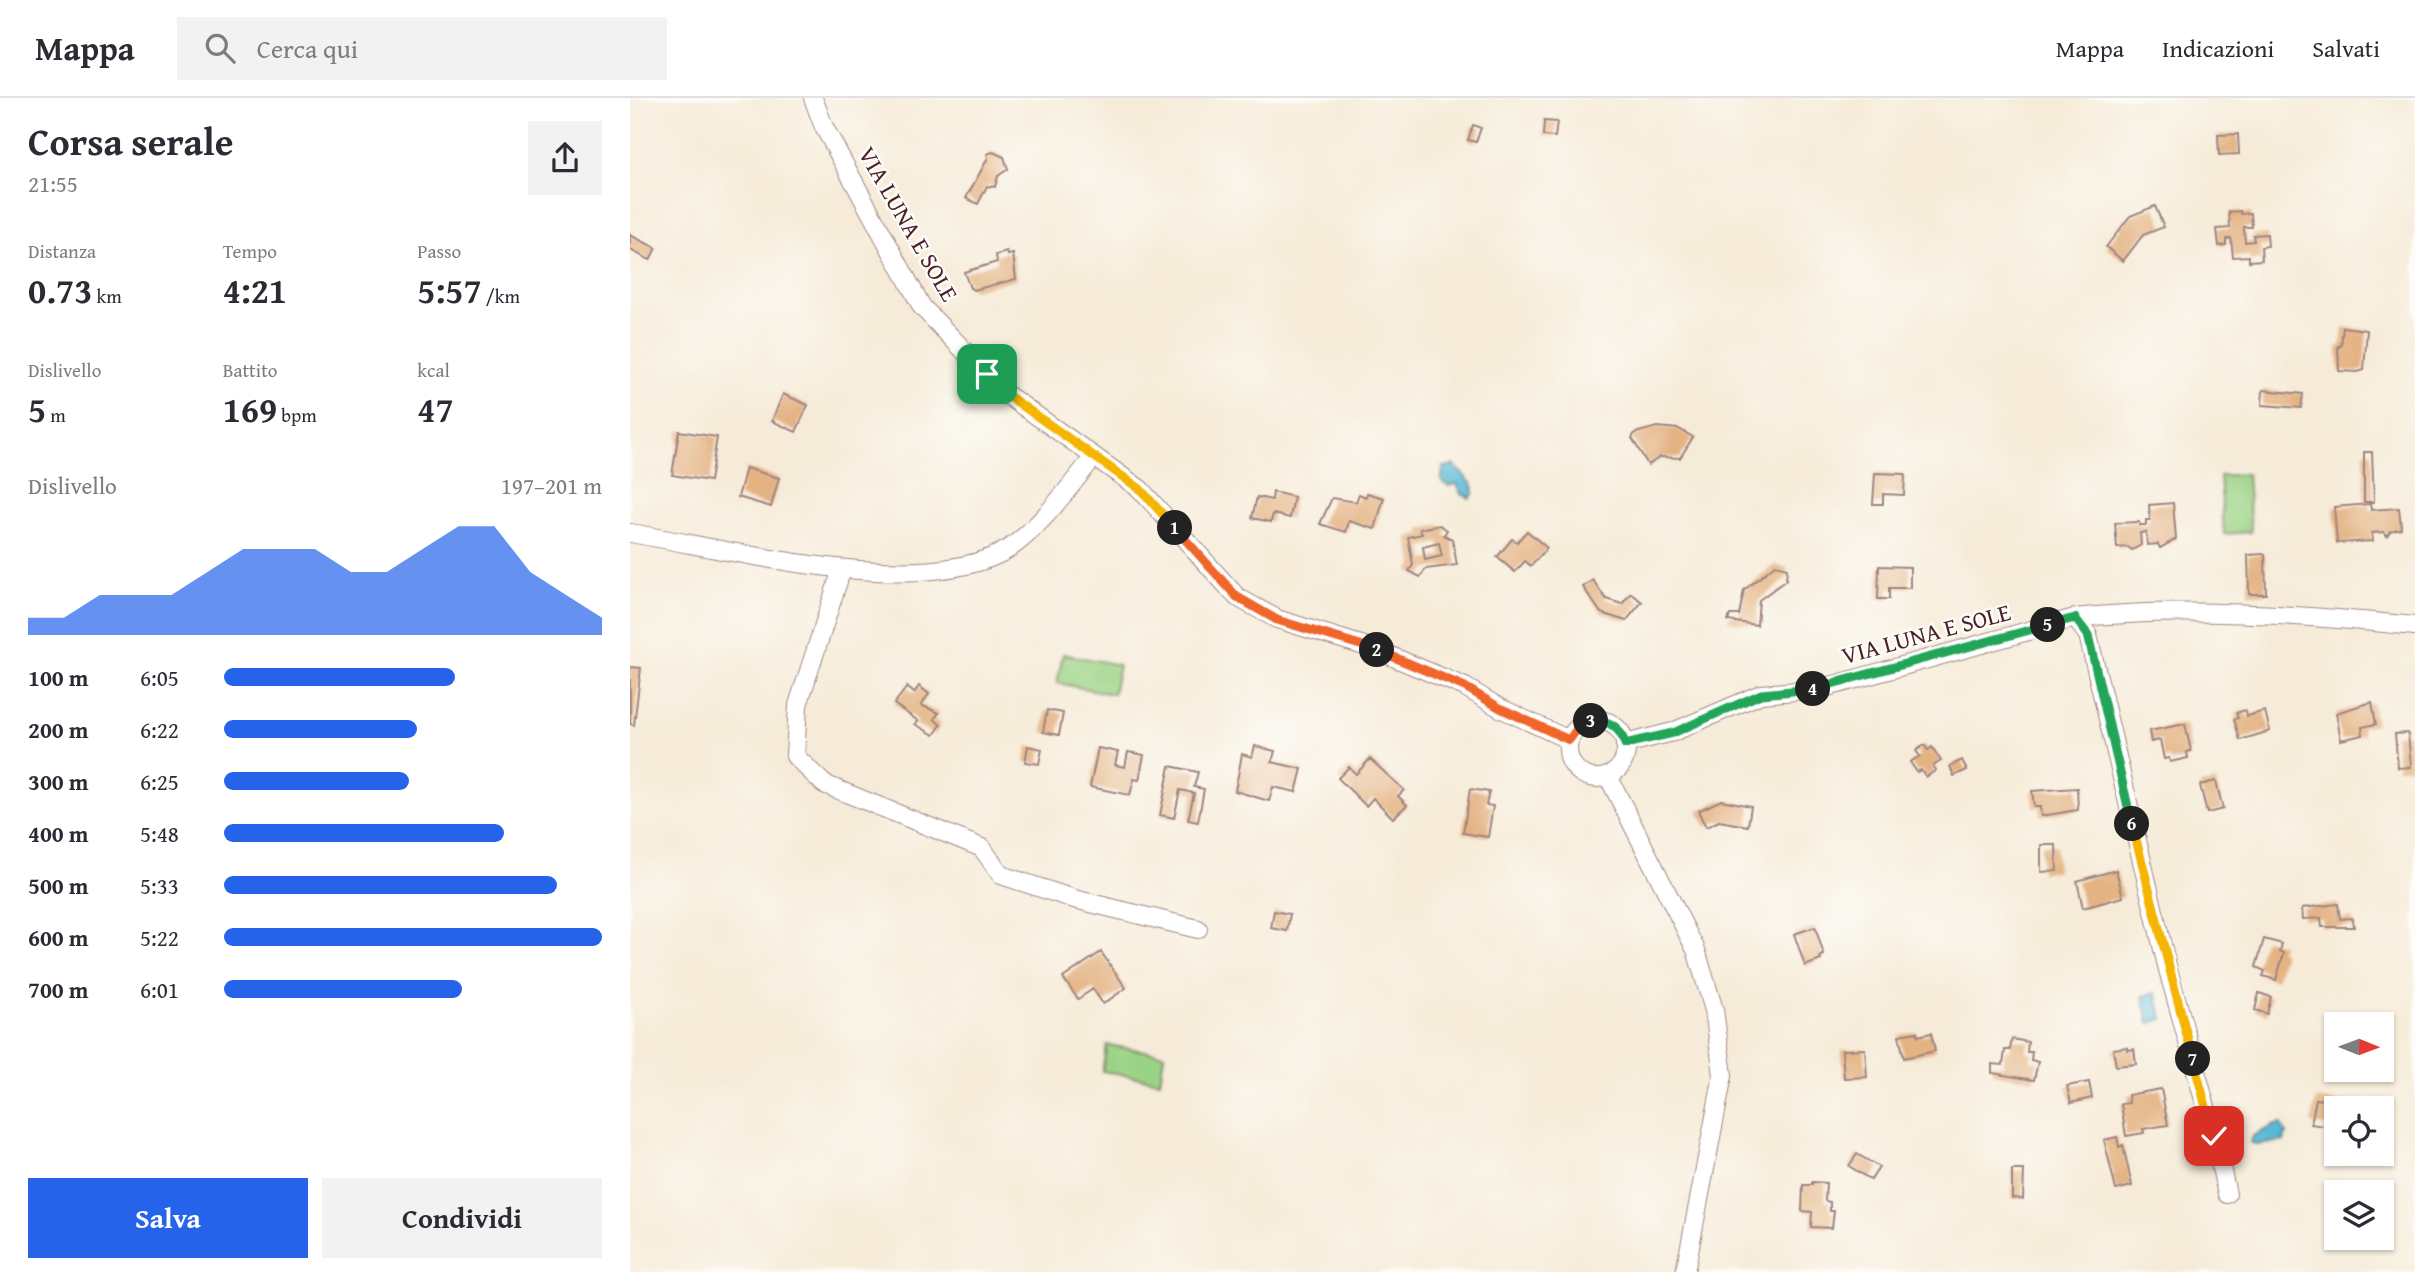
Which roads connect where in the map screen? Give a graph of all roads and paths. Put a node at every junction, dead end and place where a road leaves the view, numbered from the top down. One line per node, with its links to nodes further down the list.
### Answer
1 (813, 98): 2 (street, VIA LUNA E SOLE)
2 (1093, 458): 4 (street); 7 (street, VIA LUNA E SOLE)
3 (630, 533): 4 (street)
4 (842, 569): 10 (street)
5 (2075, 618): 6 (street, VIA LUNA E SOLE); 8 (street, VIA LUNA E SOLE); 11 (street)
6 (2415, 625)
7 (1569, 740): 8 (street); 9 (street)
8 (1625, 744): 9 (street)
9 (1608, 776): 12 (street)
10 (1198, 929)
11 (2227, 1195)
12 (1685, 1272)

